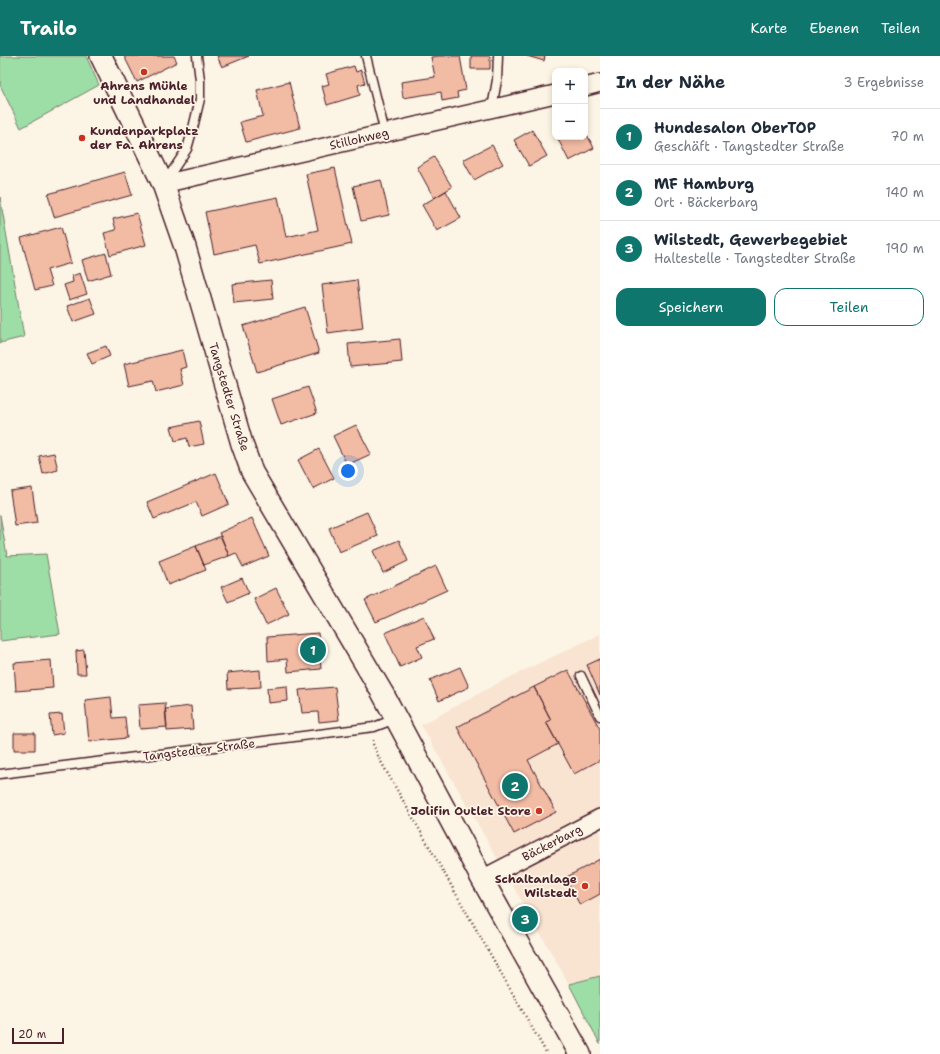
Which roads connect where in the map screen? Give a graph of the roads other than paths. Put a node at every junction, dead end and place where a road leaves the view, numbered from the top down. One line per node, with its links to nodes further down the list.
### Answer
1 (101, 56): 10 (street, Tangstedter Straße)
2 (197, 56): 10 (lane)
3 (366, 56): 9 (lane)
4 (498, 56): 8 (lane)
5 (600, 83): 6 (street)
6 (588, 86)
7 (552, 95): 8 (street, Stillohweg)
8 (492, 108): 9 (street, Stillohweg)
9 (385, 133): 10 (street, Stillohweg)
10 (163, 184): 13 (street, Tangstedter Straße)
11 (581, 676): 12 (lane)
12 (600, 716)
13 (396, 719): 14 (lane, Tangstedter Straße); 16 (street, Tangstedter Straße)
14 (0, 774)
15 (600, 818): 16 (street, Bäckerbarg)
16 (482, 879): 17 (street, Tangstedter Straße)
17 (580, 1054)

